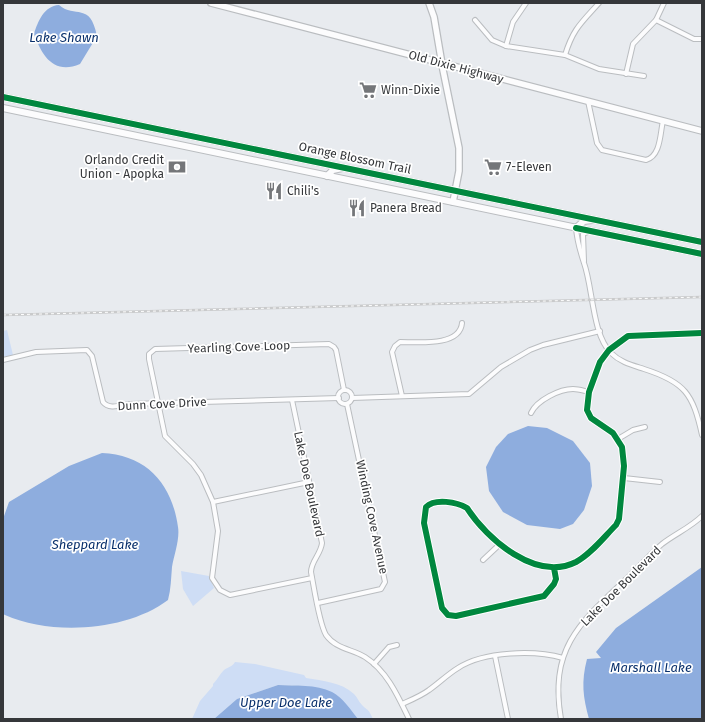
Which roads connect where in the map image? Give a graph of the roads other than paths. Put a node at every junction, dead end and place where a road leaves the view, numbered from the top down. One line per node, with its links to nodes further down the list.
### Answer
1 (211, 3): 11 (street, Old Dixie Highway)
2 (429, 3): 11 (street)
3 (526, 3): 9 (street)
4 (599, 3): 10 (street)
5 (664, 3): 7 (street)
6 (475, 20): 9 (street)
7 (656, 20): 8 (street); 12 (street)
8 (702, 39)
9 (506, 46): 10 (street)
10 (566, 56): 12 (street)
11 (442, 63): 15 (street, Old Dixie Highway); 23 (street)
12 (626, 74): 13 (street)
13 (644, 76)
14 (3, 96): 19 (main road, Orange Blossom Trail)
15 (588, 101): 17 (street, Old Dixie Highway); 17 (street)
16 (3, 108): 21 (main road, Orange Blossom Trail)
17 (663, 120): 18 (street, Old Dixie Highway)
18 (702, 131)
19 (325, 163): 20 (main road, Orange Blossom Trail); 21 (main road)
20 (345, 168): 22 (main road); 23 (main road, Orange Blossom Trail)
21 (307, 172): 22 (main road, Orange Blossom Trail)
22 (327, 176): 24 (main road, Orange Blossom Trail)
23 (455, 190): 24 (street); 25 (main road, Orange Blossom Trail)
24 (453, 202): 27 (main road, Orange Blossom Trail)
25 (572, 214): 26 (main road, Orange Blossom Trail); 27 (main road)
26 (595, 219): 28 (main road); 30 (main road, Orange Blossom Trail)
27 (556, 224): 28 (main road, Orange Blossom Trail)
28 (576, 228): 29 (main road, Orange Blossom Trail); 32 (street)
29 (590, 231): 31 (main road, Orange Blossom Trail); 32 (street)
30 (702, 242)
31 (702, 254)
32 (584, 262): 34 (street)
33 (462, 323): 40 (street)
34 (600, 331): 36 (street); 40 (street)
35 (702, 333): 36 (street)
36 (609, 350): 39 (street); 48 (street)
37 (3, 360): 44 (street, Dunn Cove Drive)
38 (344, 390): 41 (street); 42 (street); 44 (street, Yearling Cove Loop)
39 (589, 392): 46 (street); 49 (street)
40 (402, 396): 42 (street)
41 (339, 398): 43 (street, Dunn Cove Drive); 45 (street)
42 (352, 398): 45 (street)
43 (292, 400): 44 (street, Dunn Cove Drive); 51 (street, Lake Doe Boulevard)
44 (158, 403): 53 (street)
45 (347, 404): 59 (street, Winding Cove Avenue)
46 (531, 413)
47 (645, 426): 49 (street)
48 (702, 435)
49 (618, 439): 50 (street)
50 (624, 478): 52 (street); 57 (street)
51 (309, 482): 53 (street); 58 (street, Lake Doe Boulevard)
52 (660, 482)
53 (213, 502): 58 (street)
54 (702, 516): 62 (street, Lake Doe Boulevard)
55 (499, 545): 56 (street); 57 (street); 57 (street)
56 (483, 560)
57 (554, 568)
58 (312, 578): 59 (street, Lake Doe Boulevard)
59 (318, 603): 63 (street, Lake Doe Boulevard)
60 (397, 645): 63 (street)
61 (495, 656): 62 (street); 64 (street); 66 (street)
62 (563, 658): 67 (street, Lake Doe Boulevard)
63 (374, 664): 64 (street, Lake Doe Boulevard)
64 (402, 704): 65 (street, Lake Doe Boulevard)
65 (409, 719)
66 (508, 719)
67 (561, 719)

